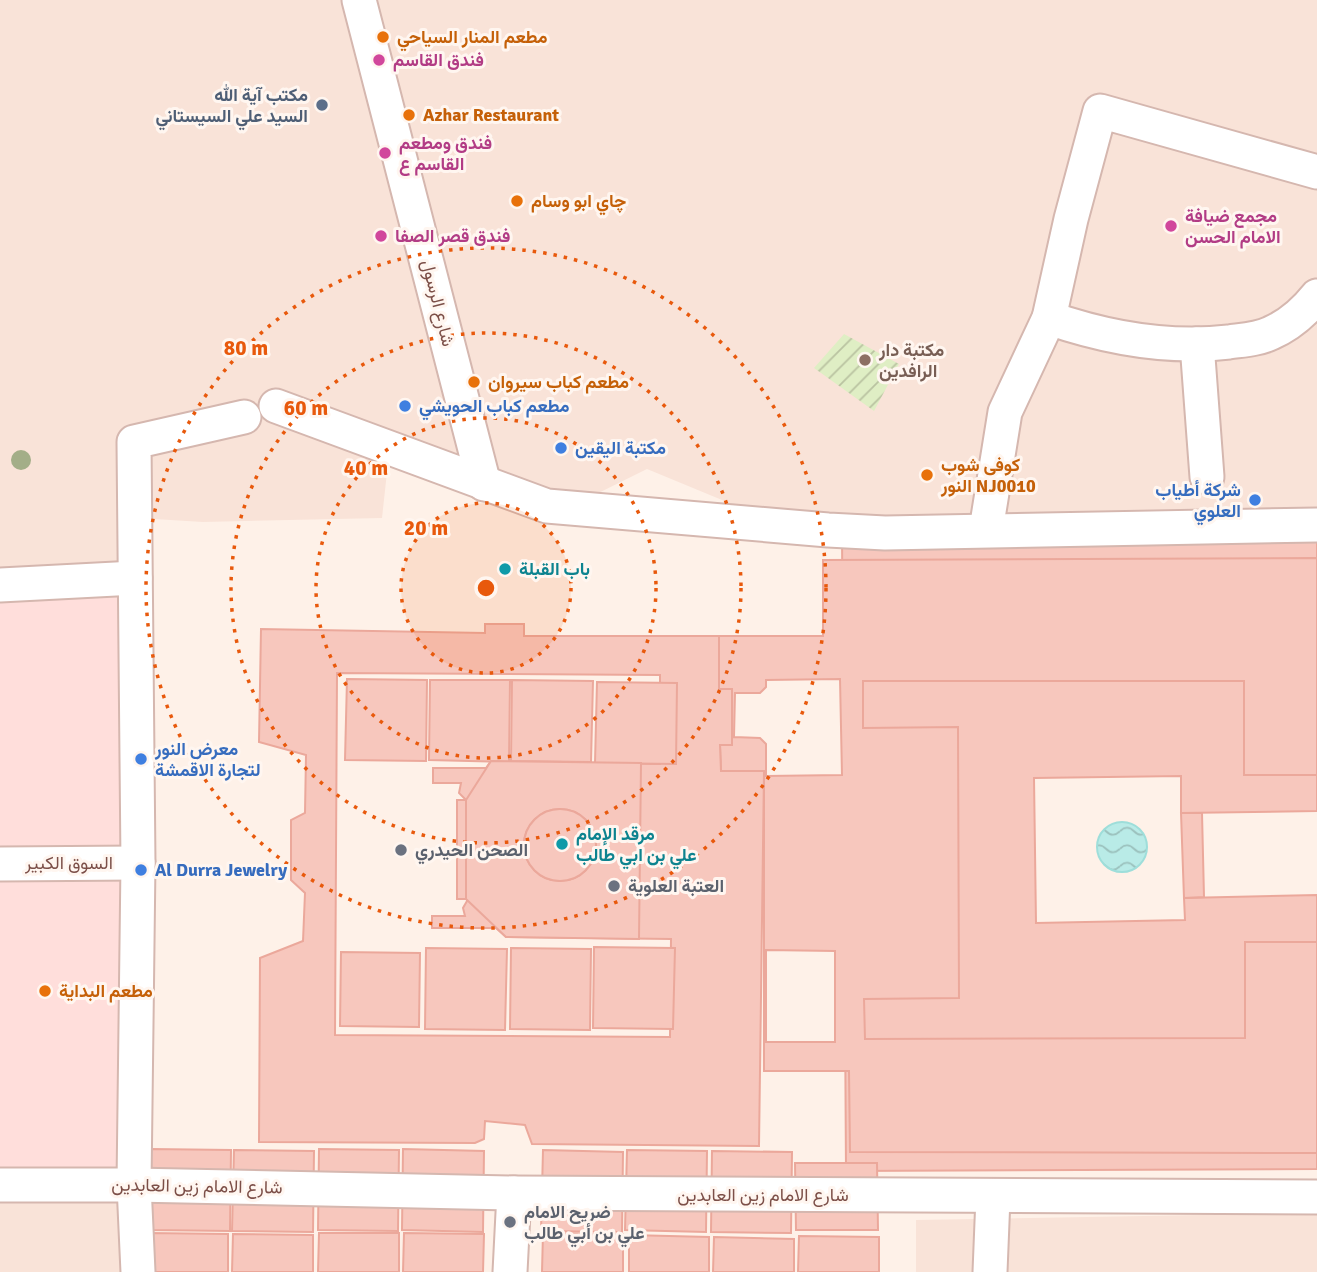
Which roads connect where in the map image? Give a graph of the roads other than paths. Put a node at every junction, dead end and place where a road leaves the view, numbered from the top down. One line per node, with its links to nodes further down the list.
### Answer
1 (359, 0): 9 (street, شارع الرسول)
2 (1317, 172): 4 (street)
3 (1317, 296): 5 (street)
4 (1049, 318): 5 (street); 11 (street)
5 (1197, 344): 8 (street)
6 (276, 406): 9 (street)
7 (244, 417): 12 (street)
8 (1207, 477)
9 (484, 484): 11 (street)
10 (1317, 525): 11 (street)
11 (986, 530)
12 (135, 578): 13 (street); 14 (street)
13 (0, 585)
14 (138, 863): 15 (street, السوق الكبير); 17 (street)
15 (0, 864)
16 (0, 1185): 17 (street, شارع الامام زين العابدين)
17 (134, 1185): 18 (street, شارع الامام زين العابدين); 21 (street)
18 (514, 1193): 19 (street, شارع الامام زين العابدين); 22 (street)
19 (993, 1197): 20 (street, شارع الامام زين العابدين); 23 (street)
20 (1317, 1197)
21 (138, 1272)
22 (510, 1272)
23 (990, 1272)

